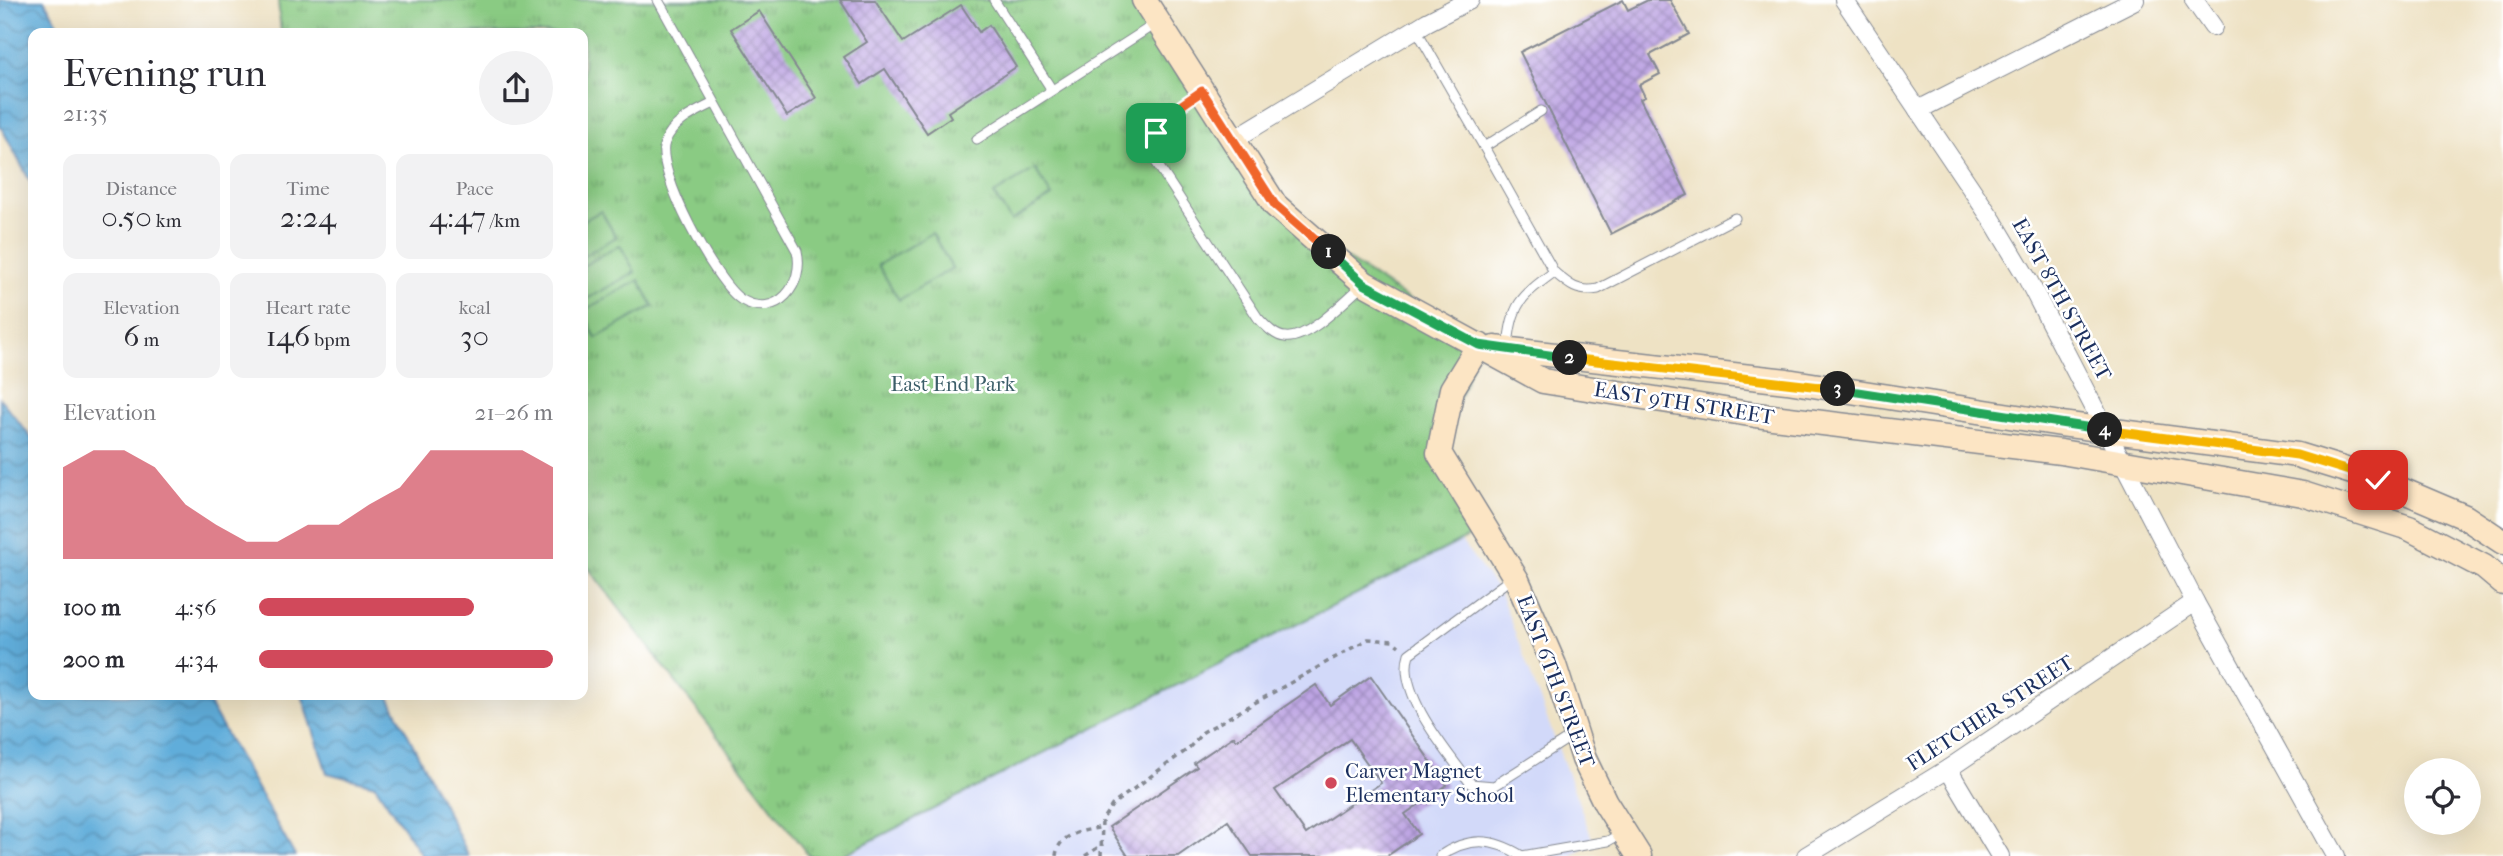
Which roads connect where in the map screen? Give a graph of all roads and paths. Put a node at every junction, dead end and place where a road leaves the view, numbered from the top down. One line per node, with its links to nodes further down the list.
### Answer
1 (658, 0): 13 (lane)
2 (994, 0): 11 (lane)
3 (1144, 0): 8 (main road)
4 (1470, 0): 10 (street)
5 (1844, 0): 14 (street, EAST 8TH STREET)
6 (2135, 0): 14 (street)
7 (2194, 0): 9 (street)
8 (1158, 22): 11 (lane); 12 (main road)
9 (2213, 27)
10 (1416, 29): 17 (street); 18 (lane)
11 (1052, 90): 16 (lane)
12 (1202, 91): 17 (main road); 21 (lane)
13 (714, 103): 13 (lane)
14 (1918, 110): 24 (street, EAST 8TH STREET)
15 (1541, 111): 18 (lane)
16 (977, 139)
17 (1233, 141): 21 (main road)
18 (1484, 147): 20 (lane)
19 (1735, 218): 20 (lane)
20 (1554, 272): 23 (lane)
21 (1364, 284): 22 (main road)
22 (1479, 345): 23 (main road, EAST 9TH STREET); 25 (main road, EAST 9TH STREET); 27 (main road, EAST 6TH STREET)
23 (1508, 350): 24 (main road, EAST 9TH STREET)
24 (2106, 430): 25 (street, EAST 8TH STREET); 26 (main road, EAST 9TH STREET)
25 (2123, 463): 28 (main road, EAST 9TH STREET); 29 (street, EAST 8TH STREET)
26 (2503, 542)
27 (1514, 576): 30 (lane); 31 (main road, EAST 6TH STREET)
28 (2503, 583)
29 (2194, 602): 32 (street, FLETCHER STREET); 36 (street, EAST 8TH STREET)
30 (1409, 654): 31 (lane); 33 (path)
31 (1574, 734): 34 (main road, EAST 6TH STREET)
32 (1948, 769): 43 (street, FLETCHER STREET); 44 (street)
33 (1103, 828): 35 (path); 37 (path)
34 (1623, 832): 41 (lane); 42 (main road, EAST 6TH STREET)
35 (1103, 844): 38 (path); 39 (path)
36 (2328, 853)
37 (1056, 856)
38 (1085, 856)
39 (1101, 856)
40 (1440, 856): 41 (lane)
41 (1522, 856)
42 (1639, 856)
43 (1807, 856)
44 (2000, 856)

